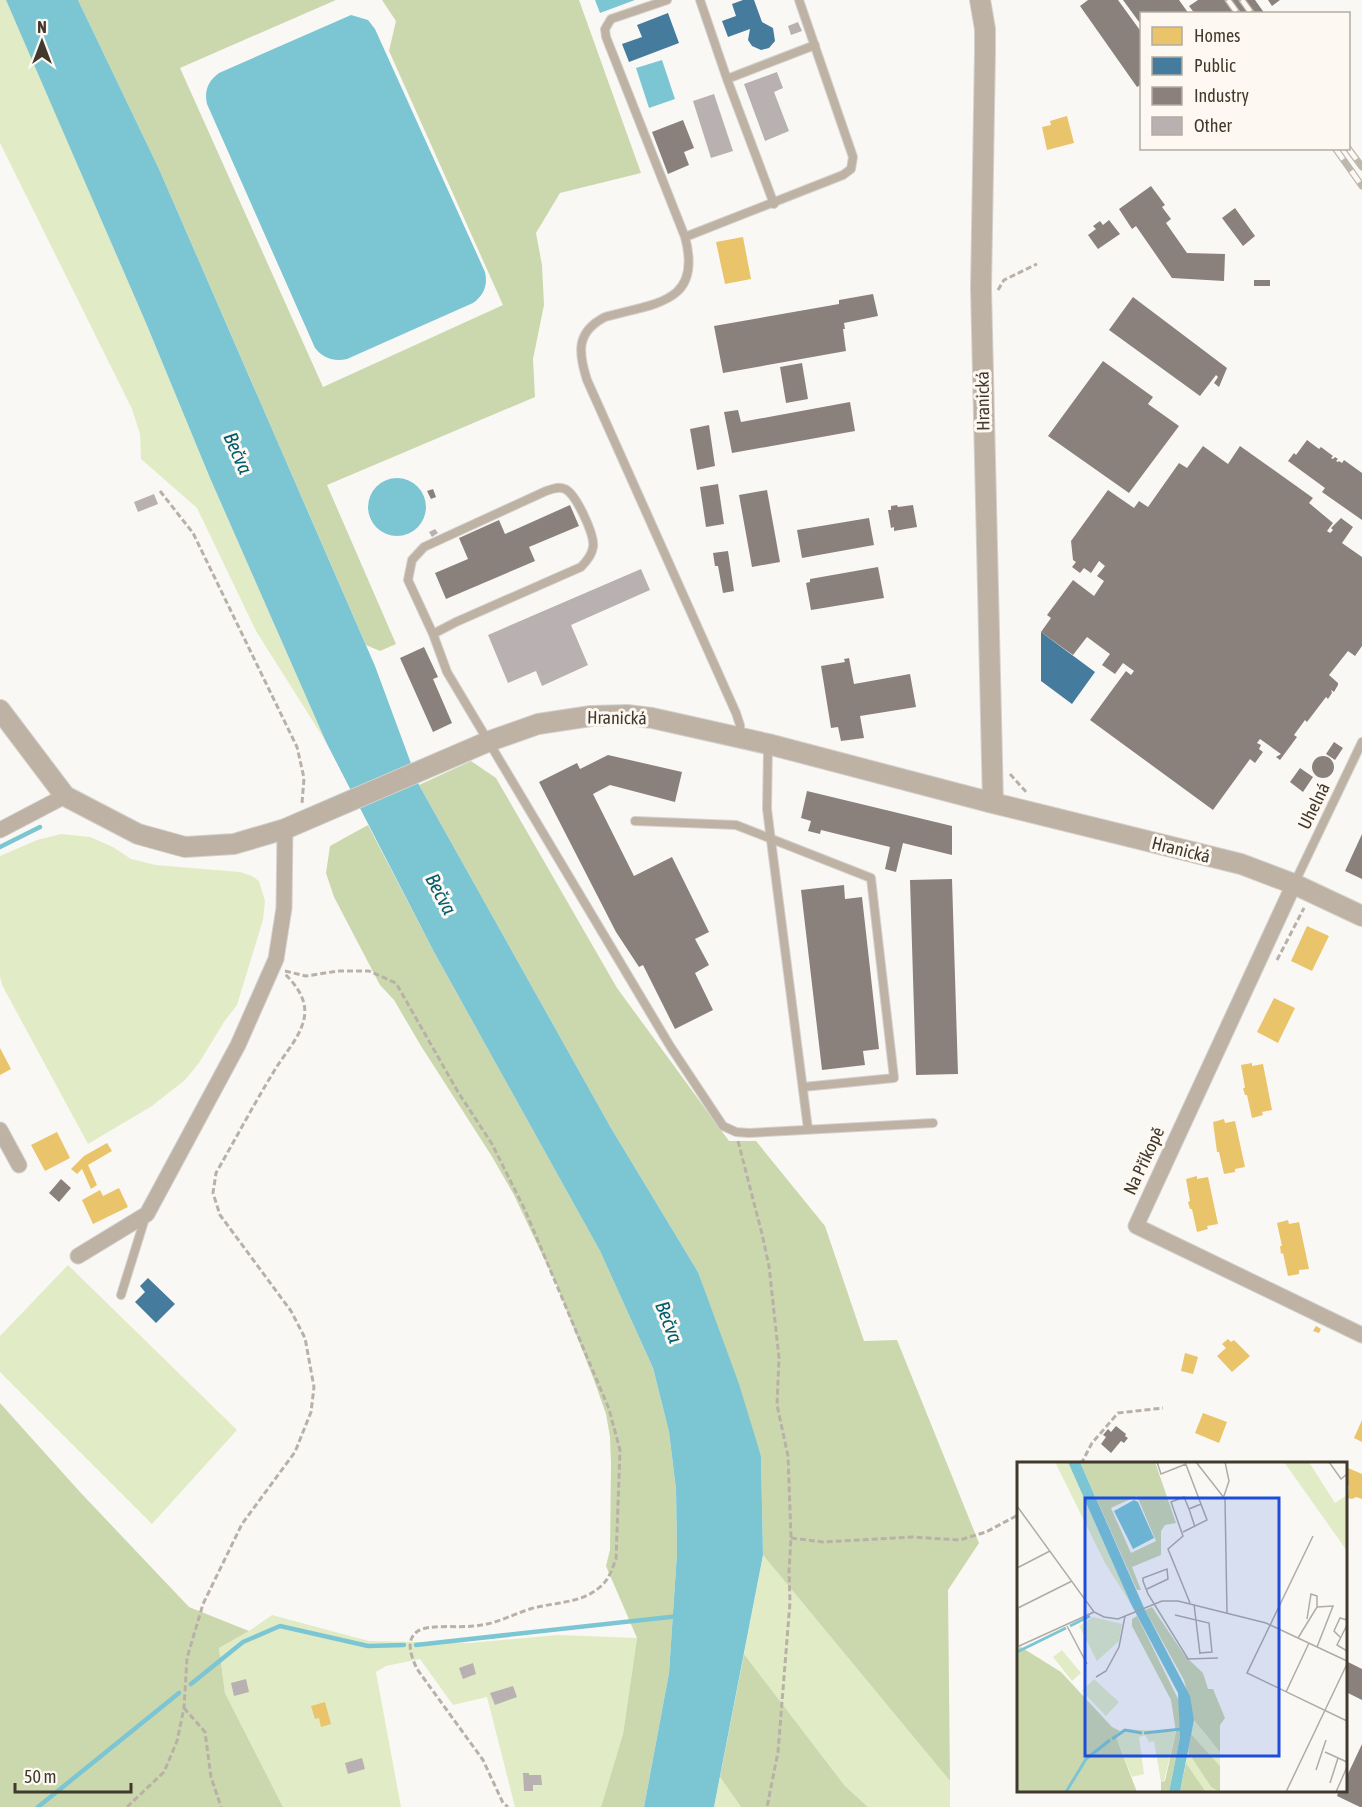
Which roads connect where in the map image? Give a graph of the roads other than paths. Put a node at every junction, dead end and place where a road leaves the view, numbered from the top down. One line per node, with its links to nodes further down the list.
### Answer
1 (667, 0): 8 (lane)
2 (700, 0): 6 (lane)
3 (798, 0): 5 (lane)
4 (981, 0): 16 (street, Hranická)
5 (815, 45): 6 (lane); 7 (lane)
6 (727, 79): 7 (lane)
7 (774, 204): 8 (lane)
8 (685, 237): 11 (lane)
9 (433, 634): 9 (lane); 12 (lane)
10 (0, 710): 15 (street)
11 (740, 738): 12 (street, Hranická); 14 (street, Hranická)
12 (487, 742): 18 (street, Hranická); 25 (lane)
13 (1362, 742): 21 (lane, Uhelná)
14 (768, 744): 16 (street, Hranická); 20 (lane)
15 (65, 796): 18 (street, Hranická); 19 (street)
16 (993, 803): 21 (street, Hranická)
17 (635, 820): 20 (lane)
18 (300, 823): 28 (street)
19 (0, 830)
20 (771, 838): 23 (lane); 23 (lane)
21 (1294, 884): 22 (street, Hranická); 31 (street, Na Příkopě)
22 (1362, 916)
23 (803, 1087): 25 (lane)
24 (933, 1123): 25 (lane)
25 (808, 1129)
26 (0, 1130): 27 (street)
27 (19, 1165)
28 (147, 1214): 29 (street); 30 (lane)
29 (78, 1256)
30 (121, 1295)
31 (1362, 1335)

